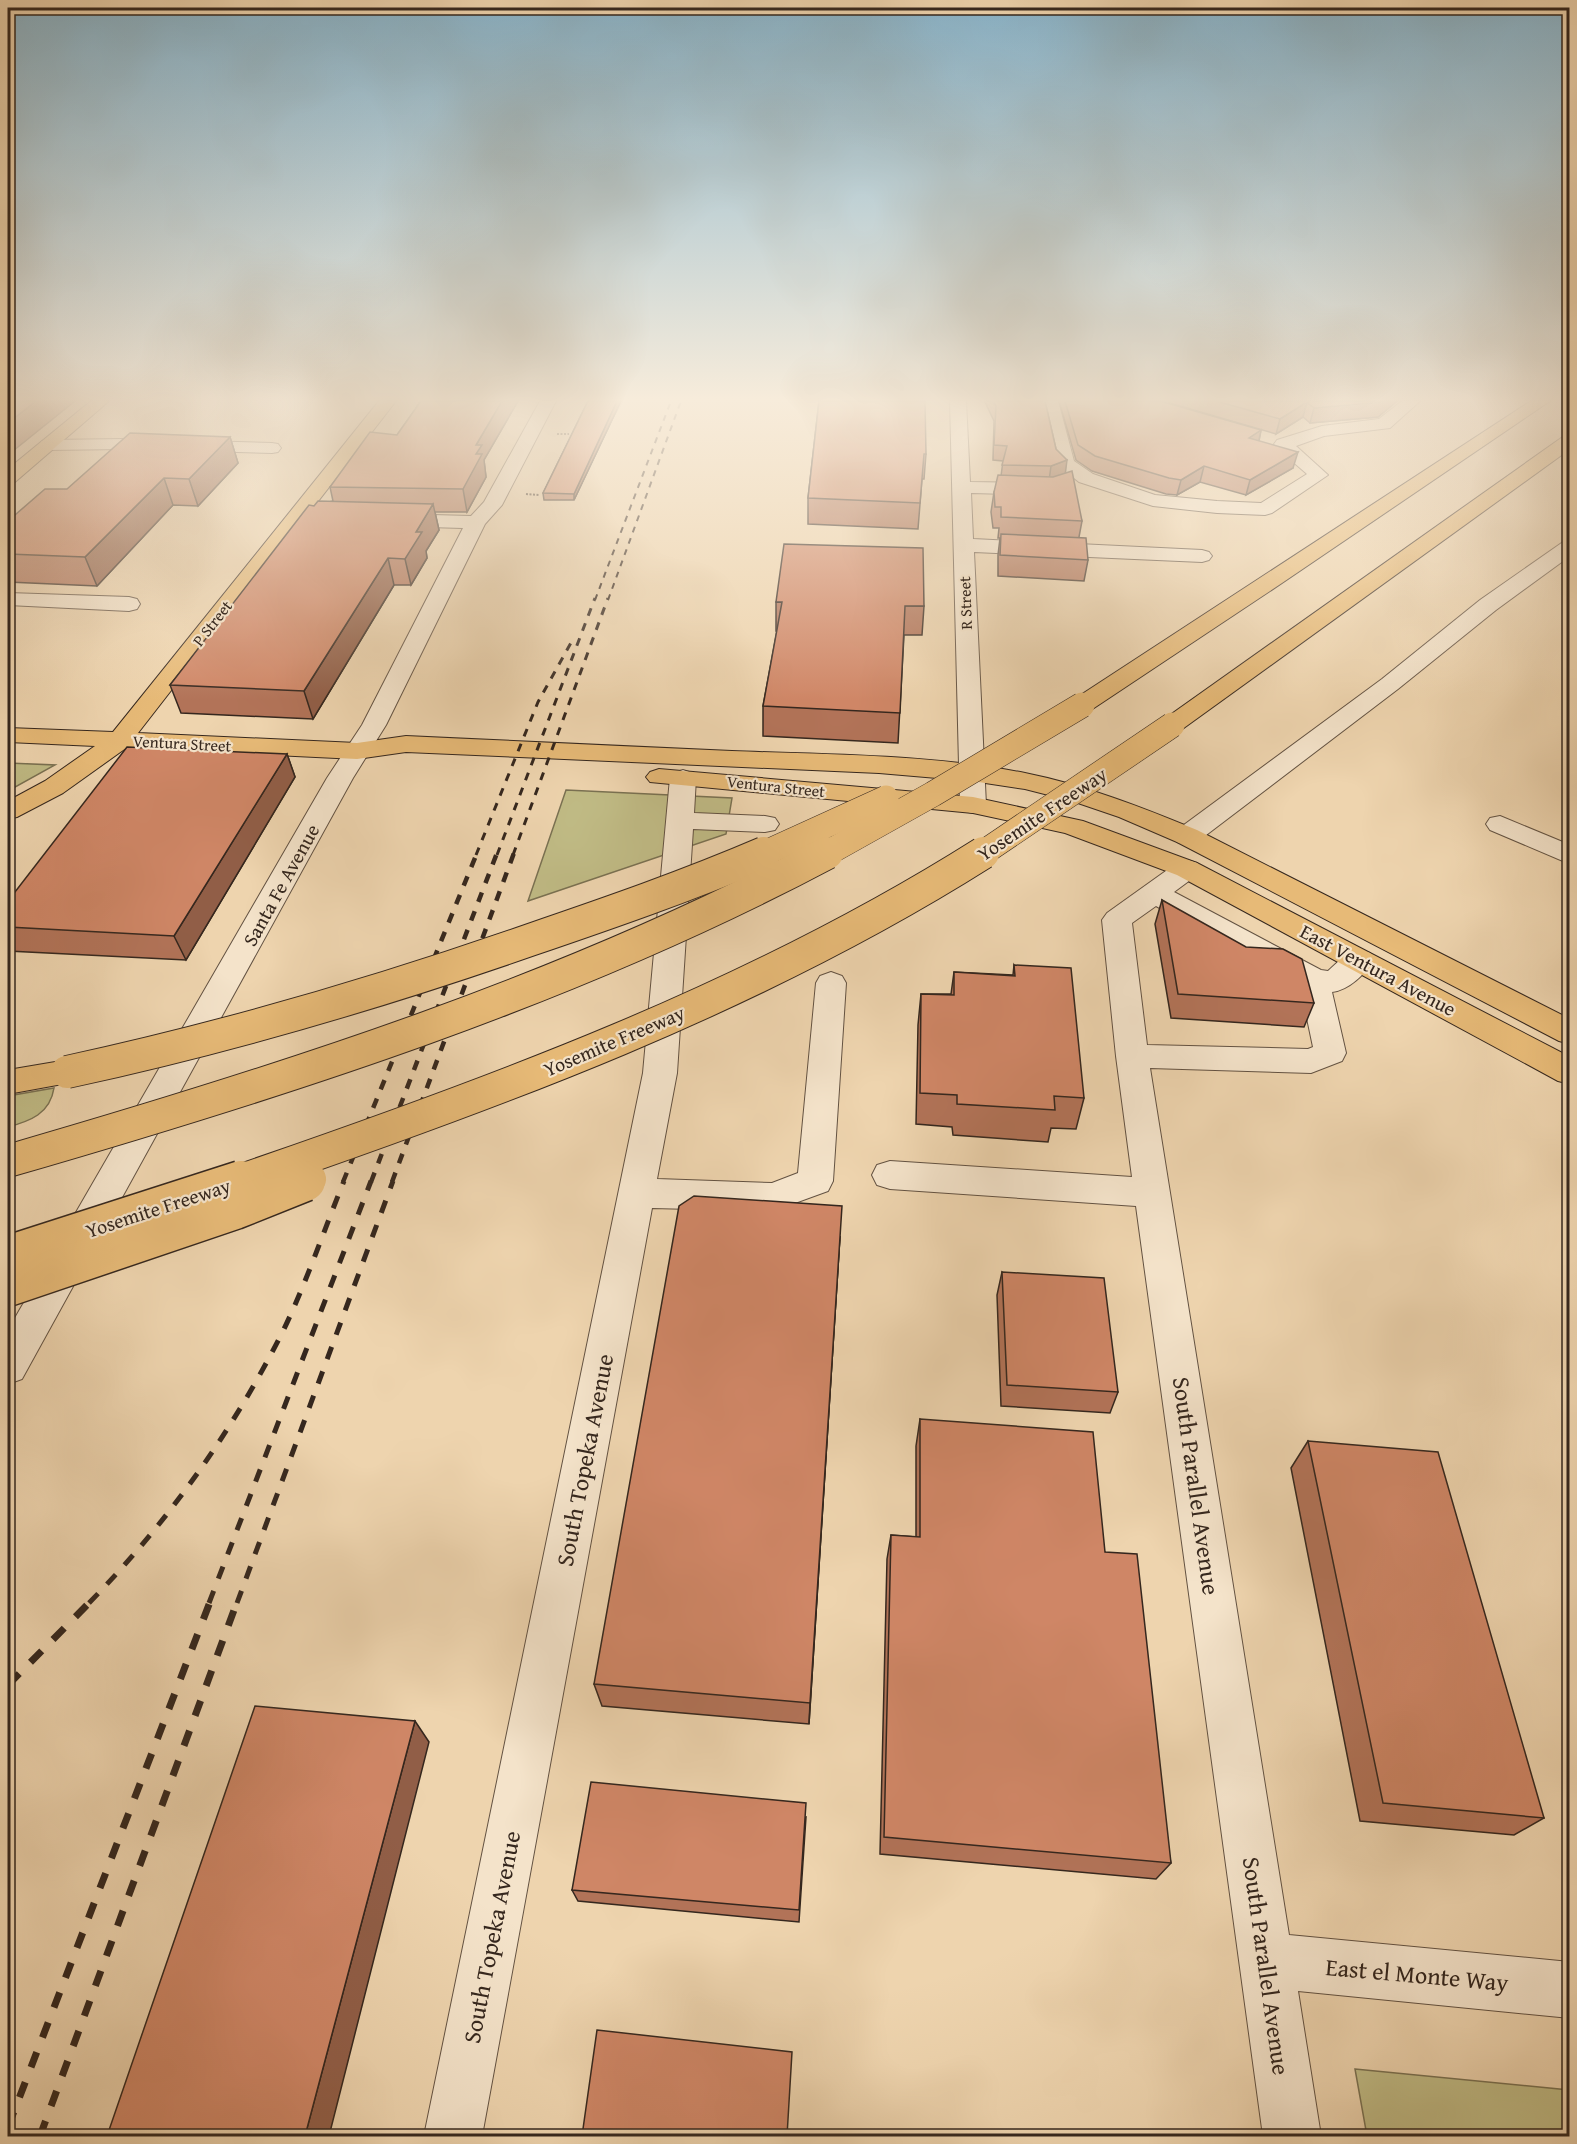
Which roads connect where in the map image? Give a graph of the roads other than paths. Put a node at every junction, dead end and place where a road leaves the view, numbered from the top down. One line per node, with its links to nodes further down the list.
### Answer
1 (309, 501): 8 (main road, P Street)
2 (494, 501): 11 (street, Santa Fe Avenue)
3 (961, 501): 12 (street, R Street)
4 (1163, 501): 5 (street)
5 (1278, 501)
6 (1391, 501): 17 (main road)
7 (1485, 501): 37 (main road, Yosemite Freeway, bridge)
8 (296, 517): 9 (street); 19 (main road, P Street)
9 (322, 518)
10 (369, 519): 11 (street)
11 (476, 522): 20 (street, Santa Fe Avenue)
12 (963, 544): 14 (street); 21 (street, R Street)
13 (1569, 546): 29 (street)
14 (1202, 555)
15 (8, 599): 16 (street)
16 (129, 604)
17 (1091, 699): 36 (main road, bridge); 38 (main road, bridge)
18 (8, 735): 19 (main road, Ventura Street)
19 (119, 741): 20 (main road, Ventura Street); 24 (main road, P Street)
20 (357, 752): 21 (main road, Ventura Street); 22 (main road, Ventura Street); 44 (street, Santa Fe Avenue)
21 (972, 773): 23 (street, R Street); 29 (main road, Ventura Street)
22 (683, 778): 23 (main road, Ventura Street); 25 (street, South Topeka Avenue)
23 (973, 805): 29 (main road, Ventura Street)
24 (8, 811)
25 (679, 820): 26 (street); 40 (street, South Topeka Avenue)
26 (765, 824)
27 (1500, 824): 28 (street)
28 (1569, 855)
29 (1176, 866): 30 (main road, East Ventura Avenue); 31 (street); 33 (main road, East Ventura Avenue); 34 (street, South Parallel Avenue)
30 (1359, 960): 31 (street); 35 (main road, East Ventura Avenue)
31 (1314, 979): 34 (street)
32 (831, 983): 40 (street)
33 (1569, 1033)
34 (1132, 1056): 41 (street, South Parallel Avenue)
35 (1569, 1072)
36 (8, 1082)
37 (484, 1094): 42 (main road, Yosemite Freeway, bridge); 43 (main road, bridge)
38 (8, 1161)
39 (890, 1175): 41 (street)
40 (637, 1192): 47 (street, South Topeka Avenue)
41 (1154, 1193): 45 (street, South Parallel Avenue)
42 (8, 1256)
43 (8, 1286)
44 (8, 1366)
45 (1265, 1960): 46 (street, East el Monte Way); 48 (street, South Parallel Avenue)
46 (1569, 1990)
47 (453, 2136)
48 (1292, 2136)

